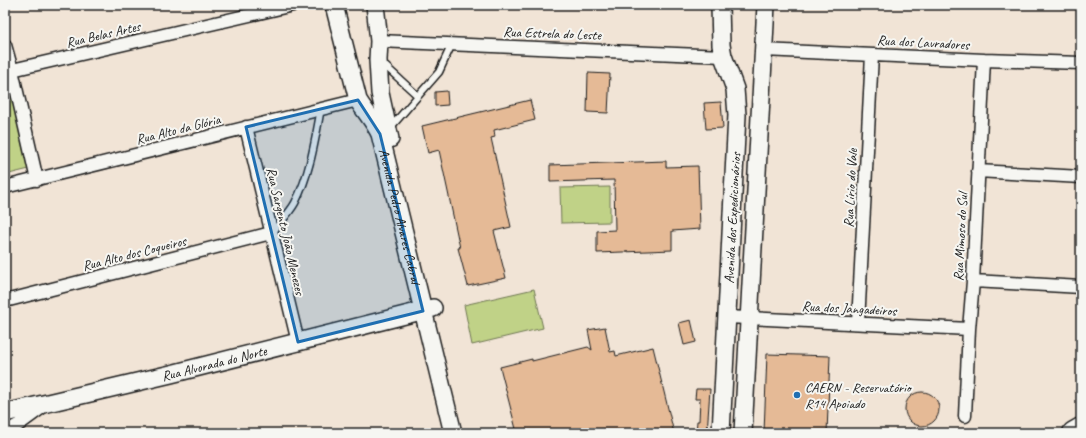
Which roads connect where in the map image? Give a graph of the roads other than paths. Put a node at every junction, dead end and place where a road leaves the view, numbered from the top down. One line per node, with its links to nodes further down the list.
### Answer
1 (293, 5): 15 (street, Rua Belas Artes)
2 (334, 5): 17 (street, Avenida Pedro Alvares Cabral)
3 (374, 5): 6 (street, Avenida Pedro Alvares Cabral)
4 (720, 5): 11 (street, Avenida dos Expedicionários)
5 (766, 5): 9 (street, Avenida dos Expedicionários)
6 (379, 41): 7 (street, Rua Estrela do Leste); 12 (street, Avenida Pedro Alvares Cabral)
7 (452, 44): 11 (street, Rua Estrela do Leste); 16 (lane)
8 (5, 45): 15 (street)
9 (763, 50): 10 (street, Rua dos Lavradores); 31 (street, Avenida dos Expedicionários)
10 (872, 55): 13 (street, Rua dos Lavradores); 32 (street, Rua Lírio do Vale)
11 (723, 56): 30 (street, Avenida dos Expedicionários)
12 (378, 60): 16 (lane); 20 (street, Avenida Pedro Alvares Cabral)
13 (984, 60): 14 (street, Rua dos Lavradores); 21 (street, Rua Mimoso do Sul)
14 (1081, 63)
15 (12, 70): 23 (street)
16 (418, 96): 20 (lane)
17 (358, 100): 18 (street, Rua Alto da Glória); 20 (street, Avenida Pedro Alvares Cabral)
18 (321, 108): 19 (street, Rua Alto da Glória); 25 (lane)
19 (246, 127): 23 (street, Rua Alto da Glória); 25 (street, Rua Sargento João Menezes)
20 (384, 132): 29 (street, Avenida Pedro Alvares Cabral)
21 (978, 172): 22 (street); 26 (street, Rua Mimoso do Sul)
22 (1081, 177)
23 (37, 180): 24 (street, Rua Alto da Glória)
24 (5, 187)
25 (271, 233): 28 (street, Rua Alto dos Coqueiros); 34 (street, Rua Sargento João Menezes)
26 (973, 281): 27 (street); 33 (street, Rua Mimoso do Sul)
27 (1081, 287)
28 (5, 301)
29 (428, 309): 34 (street, Rua Alvorada do Norte); 40 (street, Avenida Pedro Alvares Cabral); 41 (street, Avenida Pedro Alvares Cabral)
30 (727, 317): 31 (street, Rua dos Jangadeiros); 42 (street, Avenida dos Expedicionários)
31 (748, 319): 32 (street, Rua dos Jangadeiros); 43 (street, Avenida dos Expedicionários)
32 (858, 323): 33 (street, Rua dos Jangadeiros)
33 (969, 329): 37 (street, Rua Mimoso do Sul)
34 (298, 342): 35 (street, Rua Alvorada do Norte)
35 (45, 404): 36 (street, Rua Alvorada do Norte); 39 (street)
36 (5, 413)
37 (965, 416)
38 (1081, 429): 44 (highway)
39 (5, 432)
40 (453, 433)
41 (462, 433)
42 (721, 433)
43 (743, 433)
44 (1074, 433)

